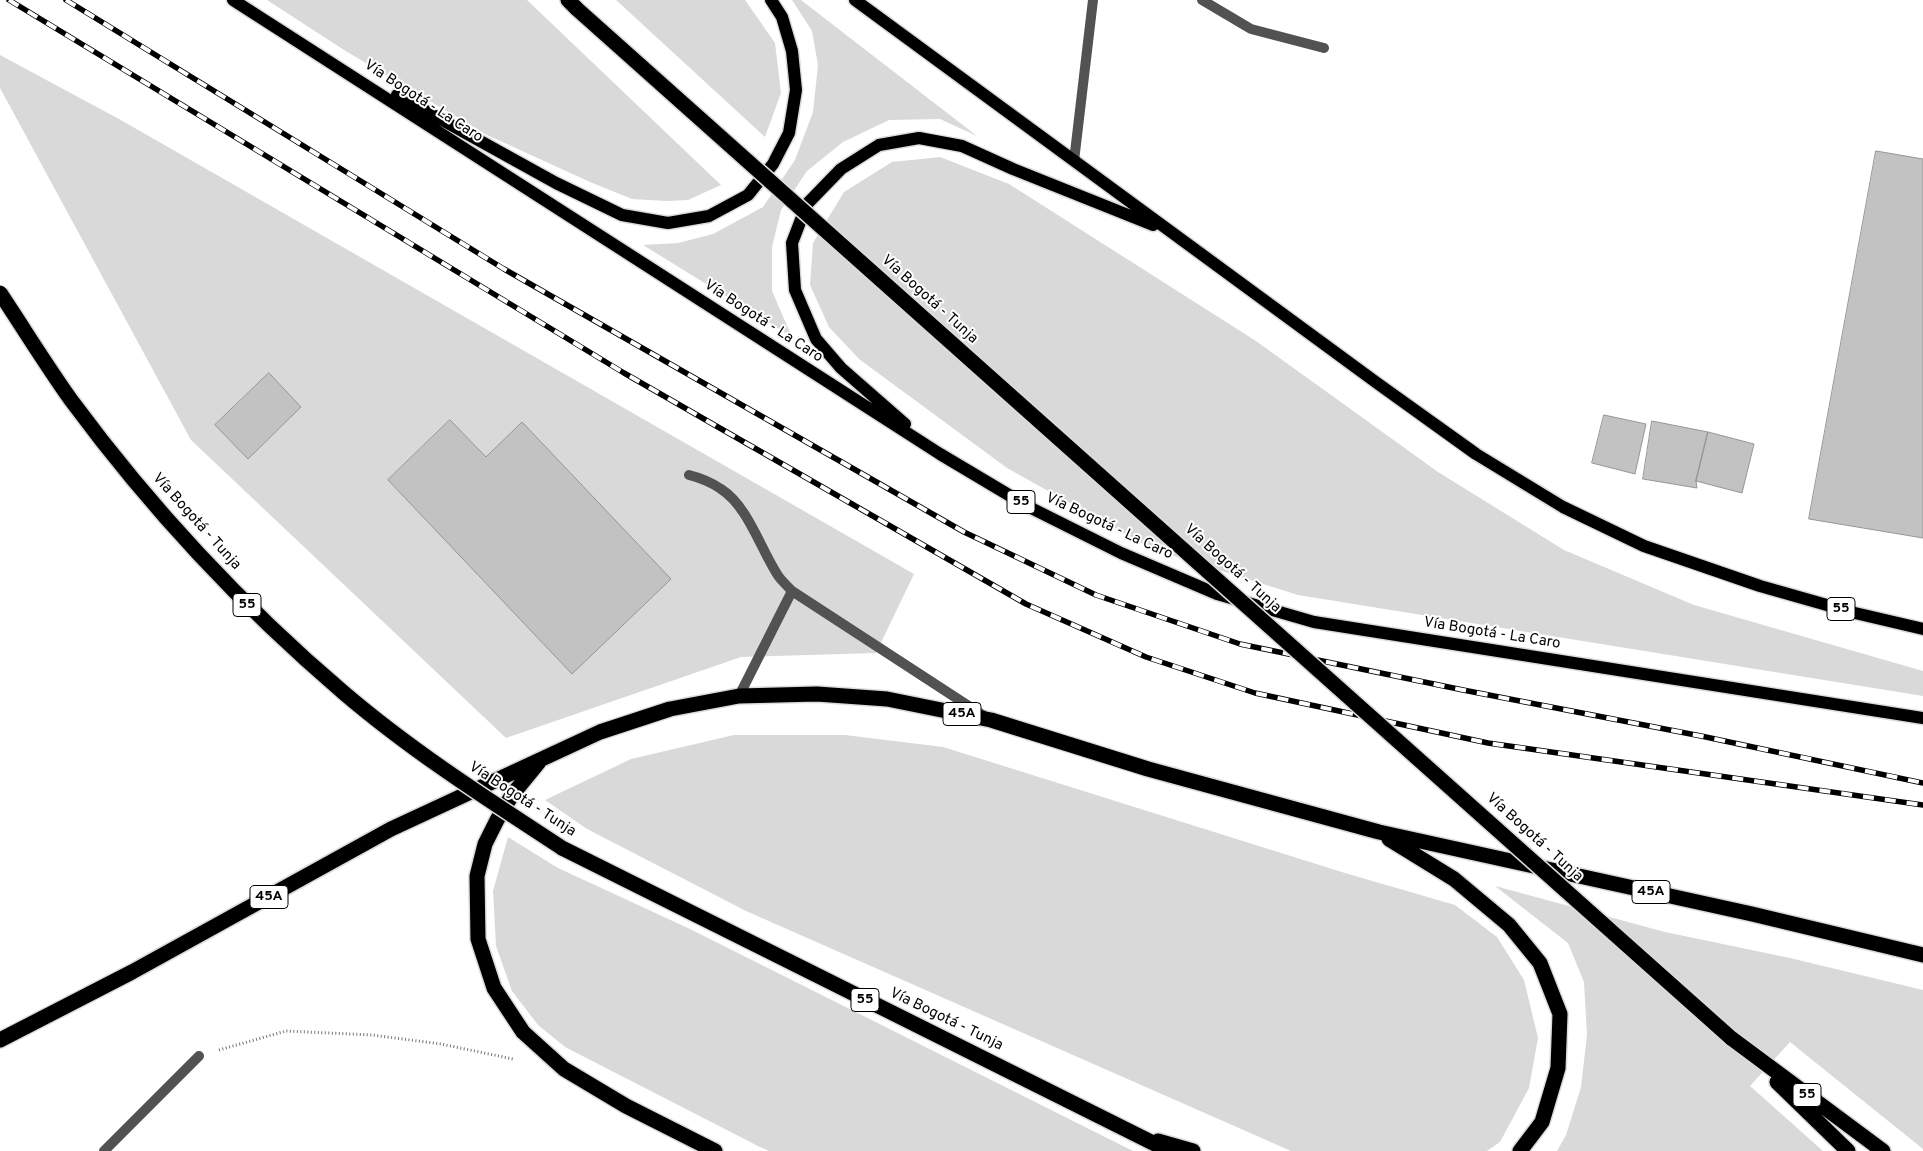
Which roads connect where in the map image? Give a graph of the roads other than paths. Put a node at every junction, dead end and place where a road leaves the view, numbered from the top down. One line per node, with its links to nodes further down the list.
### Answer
1 (234, 0): 7 (main road, Vía Bogotá - La Caro / 55)
2 (771, 0): 7 (main road)
3 (855, 0): 9 (main road, 55)
4 (1093, 0): 9 (street)
5 (1202, 0): 8 (street)
6 (572, 4): 22 (highway, Vía Bogotá - Tunja / 55, bridge)
7 (298, 40): 12 (main road, Vía Bogotá - La Caro / 55)
8 (1324, 48)
9 (1074, 161): 10 (main road, 55)
10 (1170, 231): 12 (main road); 15 (main road, 55)
11 (0, 293): 25 (highway, Vía Bogotá - Tunja / 55, bridge)
12 (940, 454): 17 (main road, Vía Bogotá - La Caro / 55)
13 (689, 475): 14 (street)
14 (792, 591): 16 (street); 18 (street)
15 (1923, 629)
16 (739, 696): 18 (highway, 45A); 19 (highway, 45A)
17 (1923, 718)
18 (991, 720): 20 (highway, 45A)
19 (542, 759): 23 (highway, 45A); 27 (highway)
20 (1379, 832): 21 (highway, 45A); 30 (highway)
21 (1923, 955)
22 (1731, 1038): 31 (highway, 55); 32 (highway, Vía Bogotá - Tunja / 55)
23 (0, 1040)
24 (199, 1056): 26 (street)
25 (1140, 1136): 28 (highway, Vía Bogotá - Tunja / 55); 29 (highway)
26 (104, 1151)
27 (715, 1151)
28 (1168, 1151)
29 (1193, 1151)
30 (1520, 1151)
31 (1848, 1151)
32 (1883, 1151)

